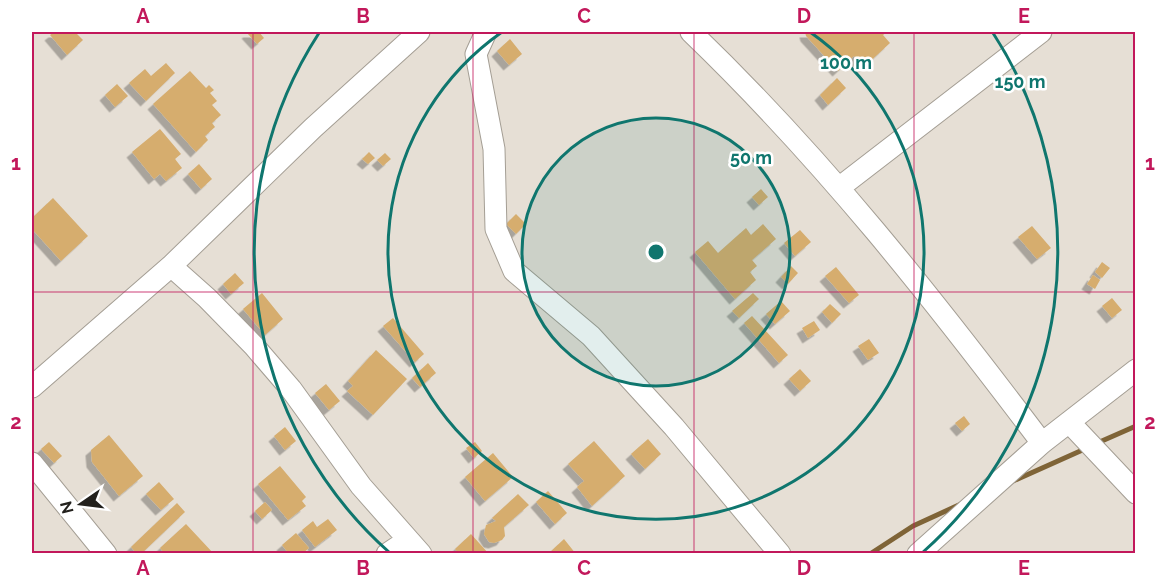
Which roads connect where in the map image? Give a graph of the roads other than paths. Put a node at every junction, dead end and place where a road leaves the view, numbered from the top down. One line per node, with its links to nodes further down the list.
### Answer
1 (419, 32): 6 (street)
2 (486, 32): 16 (street)
3 (691, 32): 5 (street)
4 (1041, 32): 5 (street)
5 (840, 187): 10 (street)
6 (171, 266): 8 (street); 13 (street)
7 (1136, 370): 9 (street)
8 (32, 387)
9 (1069, 422): 10 (street); 12 (street)
10 (1042, 443): 17 (street)
11 (32, 463): 14 (street)
12 (1136, 492)
13 (415, 547): 15 (street)
14 (106, 554)
15 (387, 554)
16 (780, 554)
17 (918, 554)

